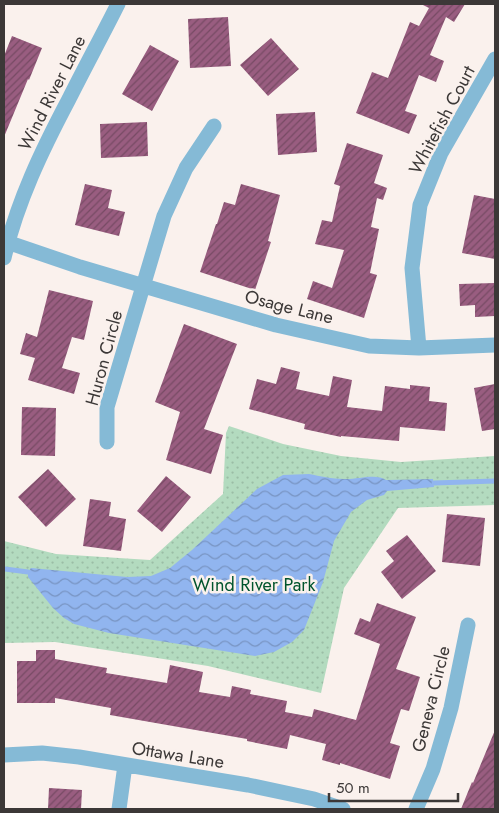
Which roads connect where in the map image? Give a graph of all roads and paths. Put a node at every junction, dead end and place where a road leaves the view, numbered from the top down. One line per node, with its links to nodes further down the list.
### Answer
1 (118, 4): 4 (street, Wind River Lane)
2 (495, 59): 8 (street, Whitefish Court)
3 (214, 126): 6 (street, Huron Circle)
4 (7, 242): 5 (street, Wind River Lane); 6 (street, Osage Lane)
5 (4, 258)
6 (144, 286): 8 (street, Osage Lane); 9 (street, Huron Circle)
7 (495, 345): 8 (street, Osage Lane)
8 (419, 348)
9 (107, 442)
10 (468, 625): 15 (street, Geneva Circle)
11 (4, 755): 12 (street, Ottawa Lane)
12 (125, 765): 13 (street); 14 (street, Ottawa Lane)
13 (119, 809)
14 (343, 809)
15 (416, 809)

